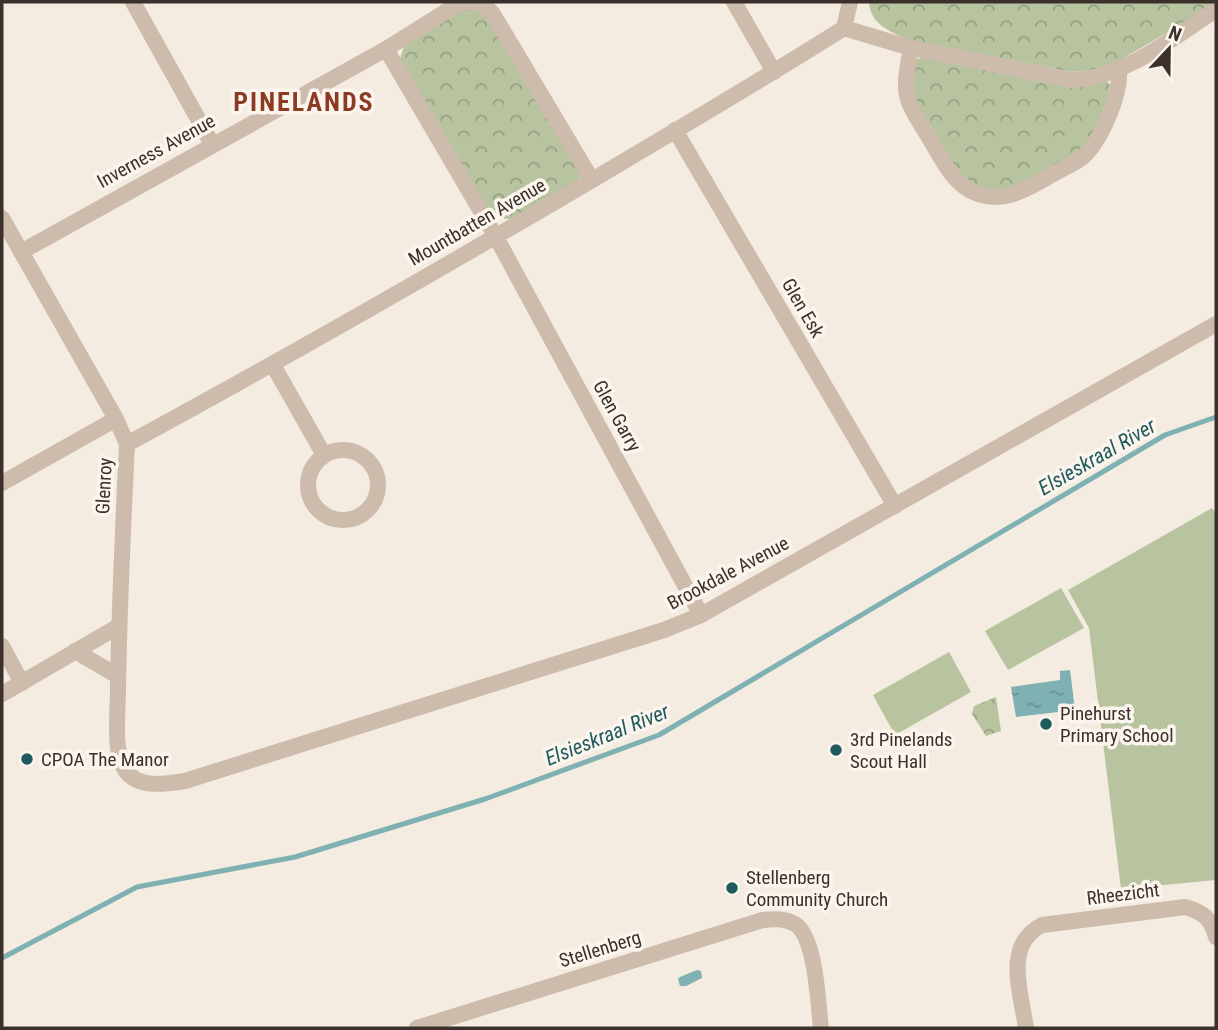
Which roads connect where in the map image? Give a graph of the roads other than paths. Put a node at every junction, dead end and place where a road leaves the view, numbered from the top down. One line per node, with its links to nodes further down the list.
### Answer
1 (133, 2): 12 (street)
2 (471, 2): 7 (street, Inverness Avenue); 13 (street, Inverness Avenue)
3 (734, 2): 10 (street)
4 (850, 2): 6 (street)
5 (1216, 10): 9 (street)
6 (844, 28): 8 (street); 10 (street, Mountbatten Avenue)
7 (386, 48): 12 (street, Inverness Avenue); 15 (street)
8 (911, 48): 9 (street); 9 (street)
9 (1119, 70)
10 (774, 72): 11 (street, Mountbatten Avenue)
11 (675, 130): 13 (street, Mountbatten Avenue); 23 (street, Glen Esk)
12 (212, 144): 16 (street, Inverness Avenue)
13 (592, 180): 15 (street, Mountbatten Avenue)
14 (2, 218): 16 (street, Glenroy)
15 (496, 237): 18 (street, Mountbatten Avenue); 24 (street, Glen Garry)
16 (21, 251): 19 (street, Glenroy)
17 (1216, 324): 23 (street, Brookdale Avenue)
18 (273, 365): 20 (street, Mountbatten Avenue); 21 (street)
19 (116, 419): 20 (street, Glenroy); 22 (street)
20 (127, 444): 25 (street, Glenroy)
21 (324, 455): 21 (street)
22 (2, 483)
23 (895, 506): 24 (street, Brookdale Avenue)
24 (701, 615): 31 (street, Brookdale Avenue)
25 (118, 626): 27 (street); 28 (street, Glenroy)
26 (2, 646): 29 (street)
27 (75, 651): 28 (street); 29 (street)
28 (118, 676): 31 (street, Glenroy)
29 (22, 683): 30 (street)
30 (2, 694)
31 (139, 781)
32 (1216, 936): 35 (street, Rheezicht)
33 (417, 1028): 34 (street, Stellenberg)
34 (821, 1028)
35 (1026, 1028)

